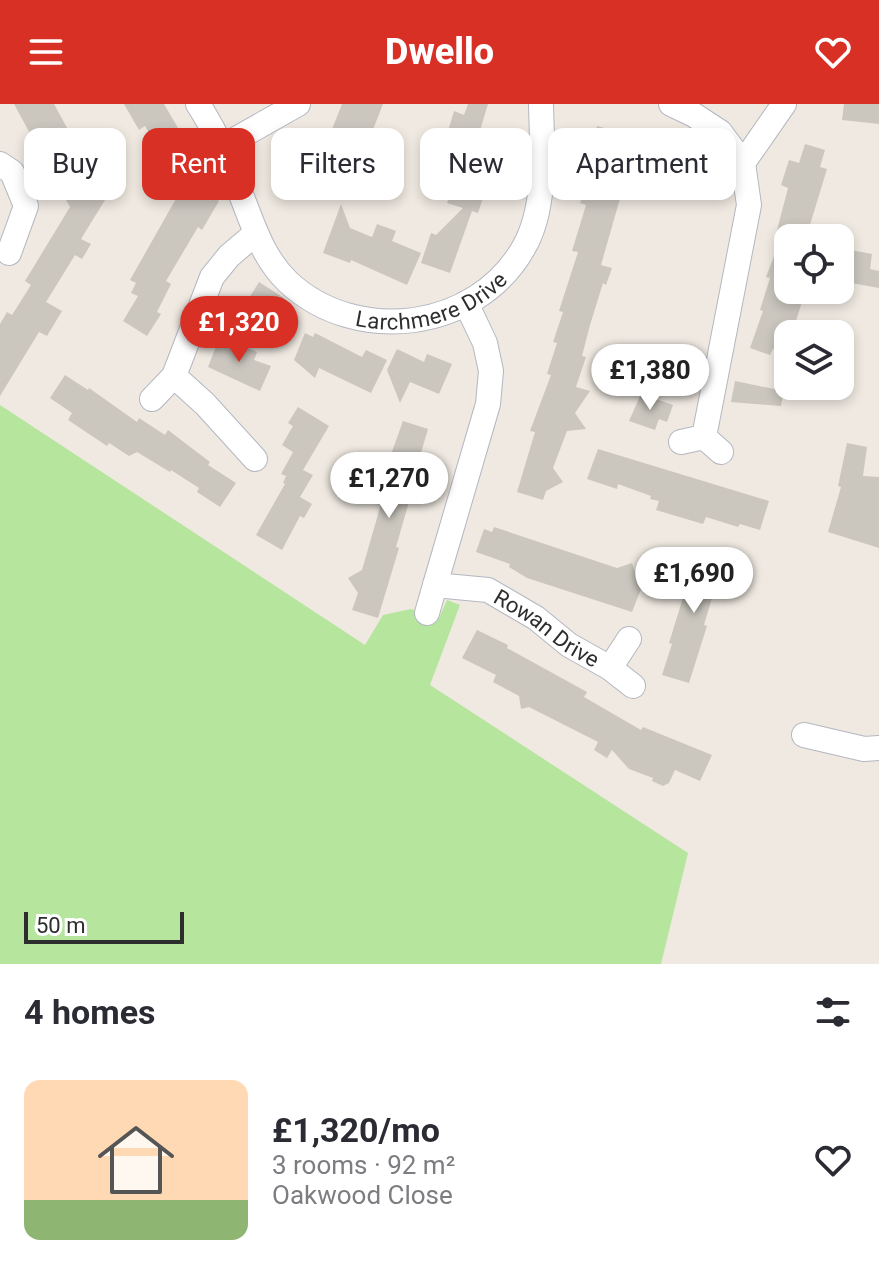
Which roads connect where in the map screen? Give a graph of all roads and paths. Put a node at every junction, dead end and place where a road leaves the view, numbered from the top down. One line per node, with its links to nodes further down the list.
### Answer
1 (198, 104): 6 (street, Larchmere Drive)
2 (298, 104): 7 (street)
3 (541, 104): 13 (street, Larchmere Drive)
4 (671, 104): 8 (street)
5 (784, 104): 8 (street)
6 (211, 128)
7 (255, 128)
8 (743, 163): 16 (street)
9 (0, 164): 12 (street)
10 (242, 200): 11 (street, Larchmere Drive)
11 (255, 234): 13 (street, Larchmere Drive); 14 (street)
12 (8, 236)
13 (466, 303): 18 (street)
14 (174, 376): 15 (street); 17 (street)
15 (152, 399)
16 (702, 443)
17 (255, 459)
18 (435, 585): 19 (street); 21 (street, Rowan Drive)
19 (427, 613)
20 (629, 639): 21 (street, Rowan Drive)
21 (610, 668): 22 (street, Rowan Drive)
22 (633, 686)
23 (804, 735): 24 (street)
24 (879, 748)

